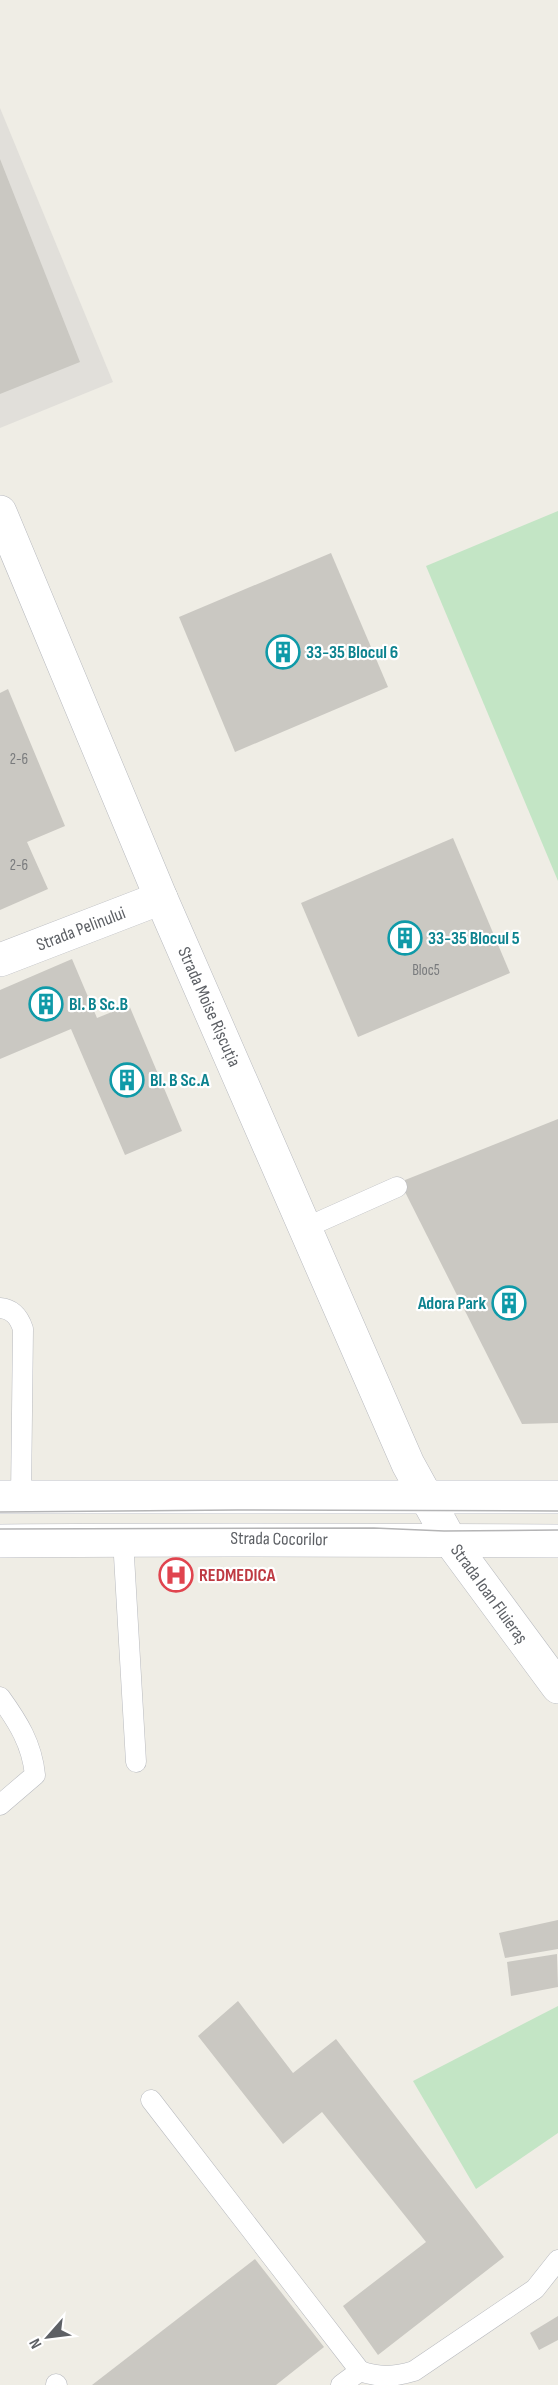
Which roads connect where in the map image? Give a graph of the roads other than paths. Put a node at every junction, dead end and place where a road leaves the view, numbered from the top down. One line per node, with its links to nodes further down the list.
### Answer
1 (0, 512): 2 (street, Strada Moise Rișcuția)
2 (161, 898): 3 (street, Strada Pelinului); 5 (street, Strada Moise Rișcuția)
3 (0, 960)
4 (397, 1187): 5 (lane)
5 (305, 1228): 9 (street, Strada Moise Rișcuția)
6 (0, 1308): 7 (lane)
7 (10, 1496): 9 (street)
8 (558, 1497): 9 (street)
9 (426, 1498): 13 (street, Strada Ioan Fluieraș)
10 (123, 1539): 11 (street, Strada Cocorilor); 13 (street, Strada Cocorilor); 16 (lane)
11 (0, 1541)
12 (558, 1541): 13 (street, Strada Cocorilor)
13 (451, 1542): 14 (street, Strada Ioan Fluieraș)
14 (558, 1687)
15 (0, 1697): 17 (lane)
16 (136, 1761)
17 (0, 1805)
18 (151, 2100): 20 (lane)
19 (558, 2260): 20 (lane)
20 (360, 2371): 21 (lane)
21 (341, 2385)

